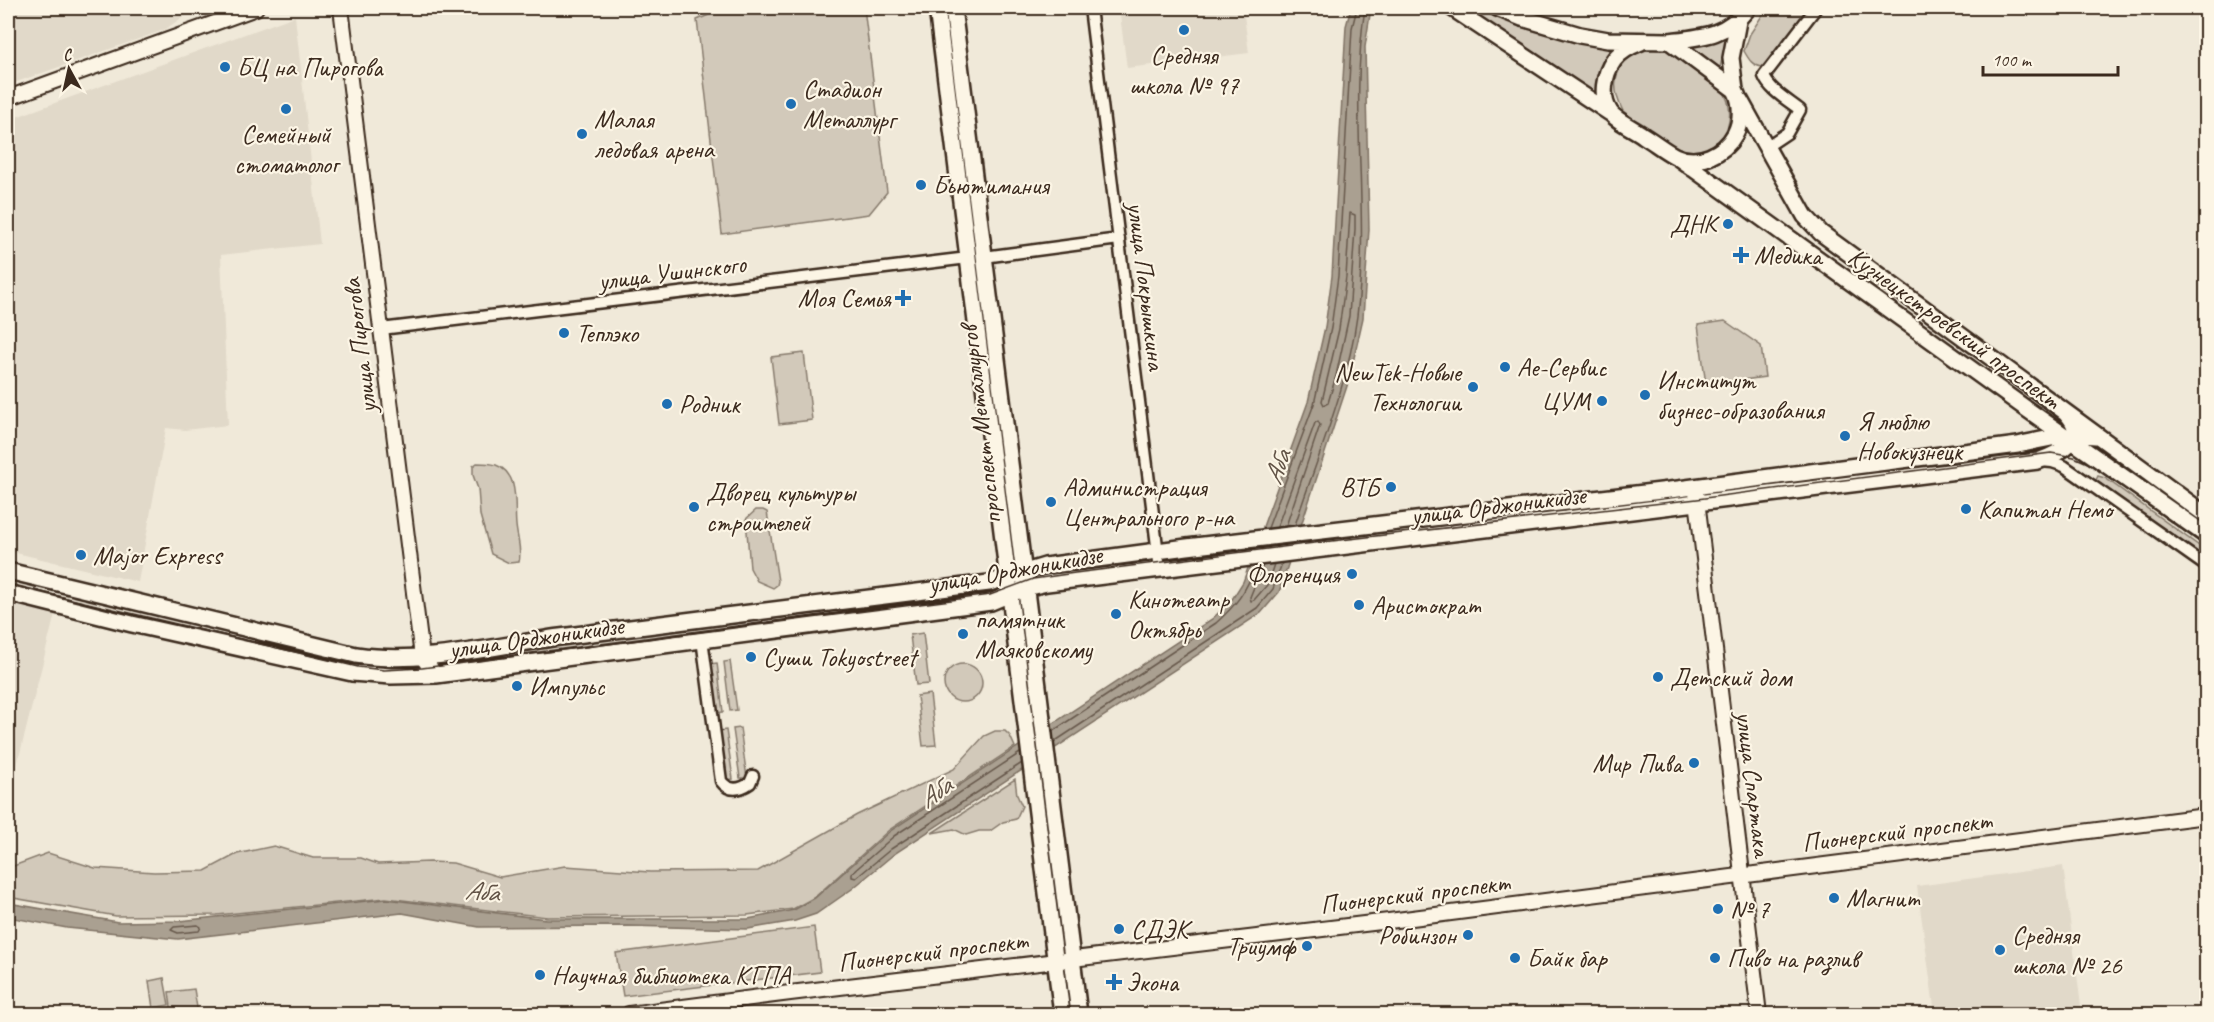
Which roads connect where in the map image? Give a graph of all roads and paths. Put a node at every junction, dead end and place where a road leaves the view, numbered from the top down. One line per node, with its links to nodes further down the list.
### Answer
1 (256, 8): 14 (street)
2 (341, 8): 21 (street, улица Пирогова)
3 (937, 8): 20 (main road, проспект Металлургов)
4 (953, 8): 19 (main road, проспект Металлургов)
5 (1090, 8): 18 (street, улица Покрышкина)
6 (1452, 8): 15 (main road)
7 (1497, 8): 12 (main road)
8 (1748, 8): 10 (main road)
9 (1816, 8): 16 (street)
10 (1738, 21): 11 (main road); 13 (main road)
11 (1669, 40): 12 (main road); 13 (main road)
12 (1641, 42): 15 (main road)
13 (1737, 95): 16 (main road, Кузнецкстроевский проспект); 17 (main road)
14 (8, 98)
15 (1610, 113): 17 (main road)
16 (1766, 147): 23 (main road, Кузнецкстроевский проспект)
17 (1677, 158): 22 (main road, Кузнецкстроевский проспект)
18 (1119, 239): 19 (street); 34 (street, улица Покрышкина)
19 (984, 257): 38 (main road, проспект Металлургов)
20 (968, 258): 21 (street, улица Ушинского); 40 (main road, проспект Металлургов)
21 (381, 330): 49 (street, улица Пирогова)
22 (2028, 410): 25 (main road, Кузнецкстроевский проспект); 26 (main road)
23 (2067, 414): 24 (main road, Кузнецкстроевский проспект); 25 (main road)
24 (2096, 436): 25 (main road); 32 (main road, Кузнецкстроевский проспект)
25 (2071, 437): 26 (main road, улица Орджоникидзе); 27 (main road, улица Орджоникидзе); 28 (main road, Кузнецкстроевский проспект)
26 (2029, 443): 30 (main road, улица Орджоникидзе)
27 (2058, 451): 28 (main road); 29 (main road, улица Орджоникидзе)
28 (2088, 452): 33 (main road, Кузнецкстроевский проспект)
29 (2038, 461): 31 (main road, улица Орджоникидзе); 35 (street)
30 (1695, 487): 31 (street, улица Спартака); 34 (main road, улица Орджоникидзе)
31 (1697, 504): 36 (main road, улица Орджоникидзе); 54 (street, улица Спартака)
32 (2206, 515)
33 (2206, 535)
34 (1157, 551): 36 (street, улица Покрышкина); 38 (main road, улица Орджоникидзе)
35 (2206, 566)
36 (1160, 570): 42 (main road, улица Орджоникидзе)
37 (8, 571): 39 (main road, улица Орджоникидзе)
38 (1023, 571): 40 (main road, улица Орджоникидзе); 42 (main road, проспект Металлургов)
39 (23, 575): 41 (main road, улица Орджоникидзе); 43 (street)
40 (1007, 577): 44 (main road, проспект Металлургов); 49 (main road, улица Орджоникидзе)
41 (65, 585): 45 (main road, улица Орджоникидзе); 46 (street)
42 (1025, 588): 44 (main road, улица Орджоникидзе); 51 (main road, проспект Металлургов)
43 (13, 594): 46 (main road, улица Орджоникидзе)
44 (1009, 595): 48 (main road, улица Орджоникидзе); 51 (main road, проспект Металлургов)
45 (136, 603): 47 (street); 49 (main road, улица Орджоникидзе)
46 (60, 606): 47 (main road, улица Орджоникидзе)
47 (132, 624): 50 (main road, улица Орджоникидзе)
48 (702, 639): 50 (main road, улица Орджоникидзе); 52 (street)
49 (422, 657): 50 (street)
50 (436, 675)
51 (1030, 695): 55 (main road, проспект Металлургов)
52 (753, 776)
53 (2206, 816): 54 (street, Пионерский проспект)
54 (1741, 875): 55 (street, Пионерский проспект); 59 (street, улица Спартака)
55 (1064, 956): 56 (street, Пионерский проспект); 57 (main road, проспект Металлургов); 58 (main road, проспект Металлургов)
56 (629, 1014)
57 (1062, 1014)
58 (1079, 1014)
59 (1759, 1014)

